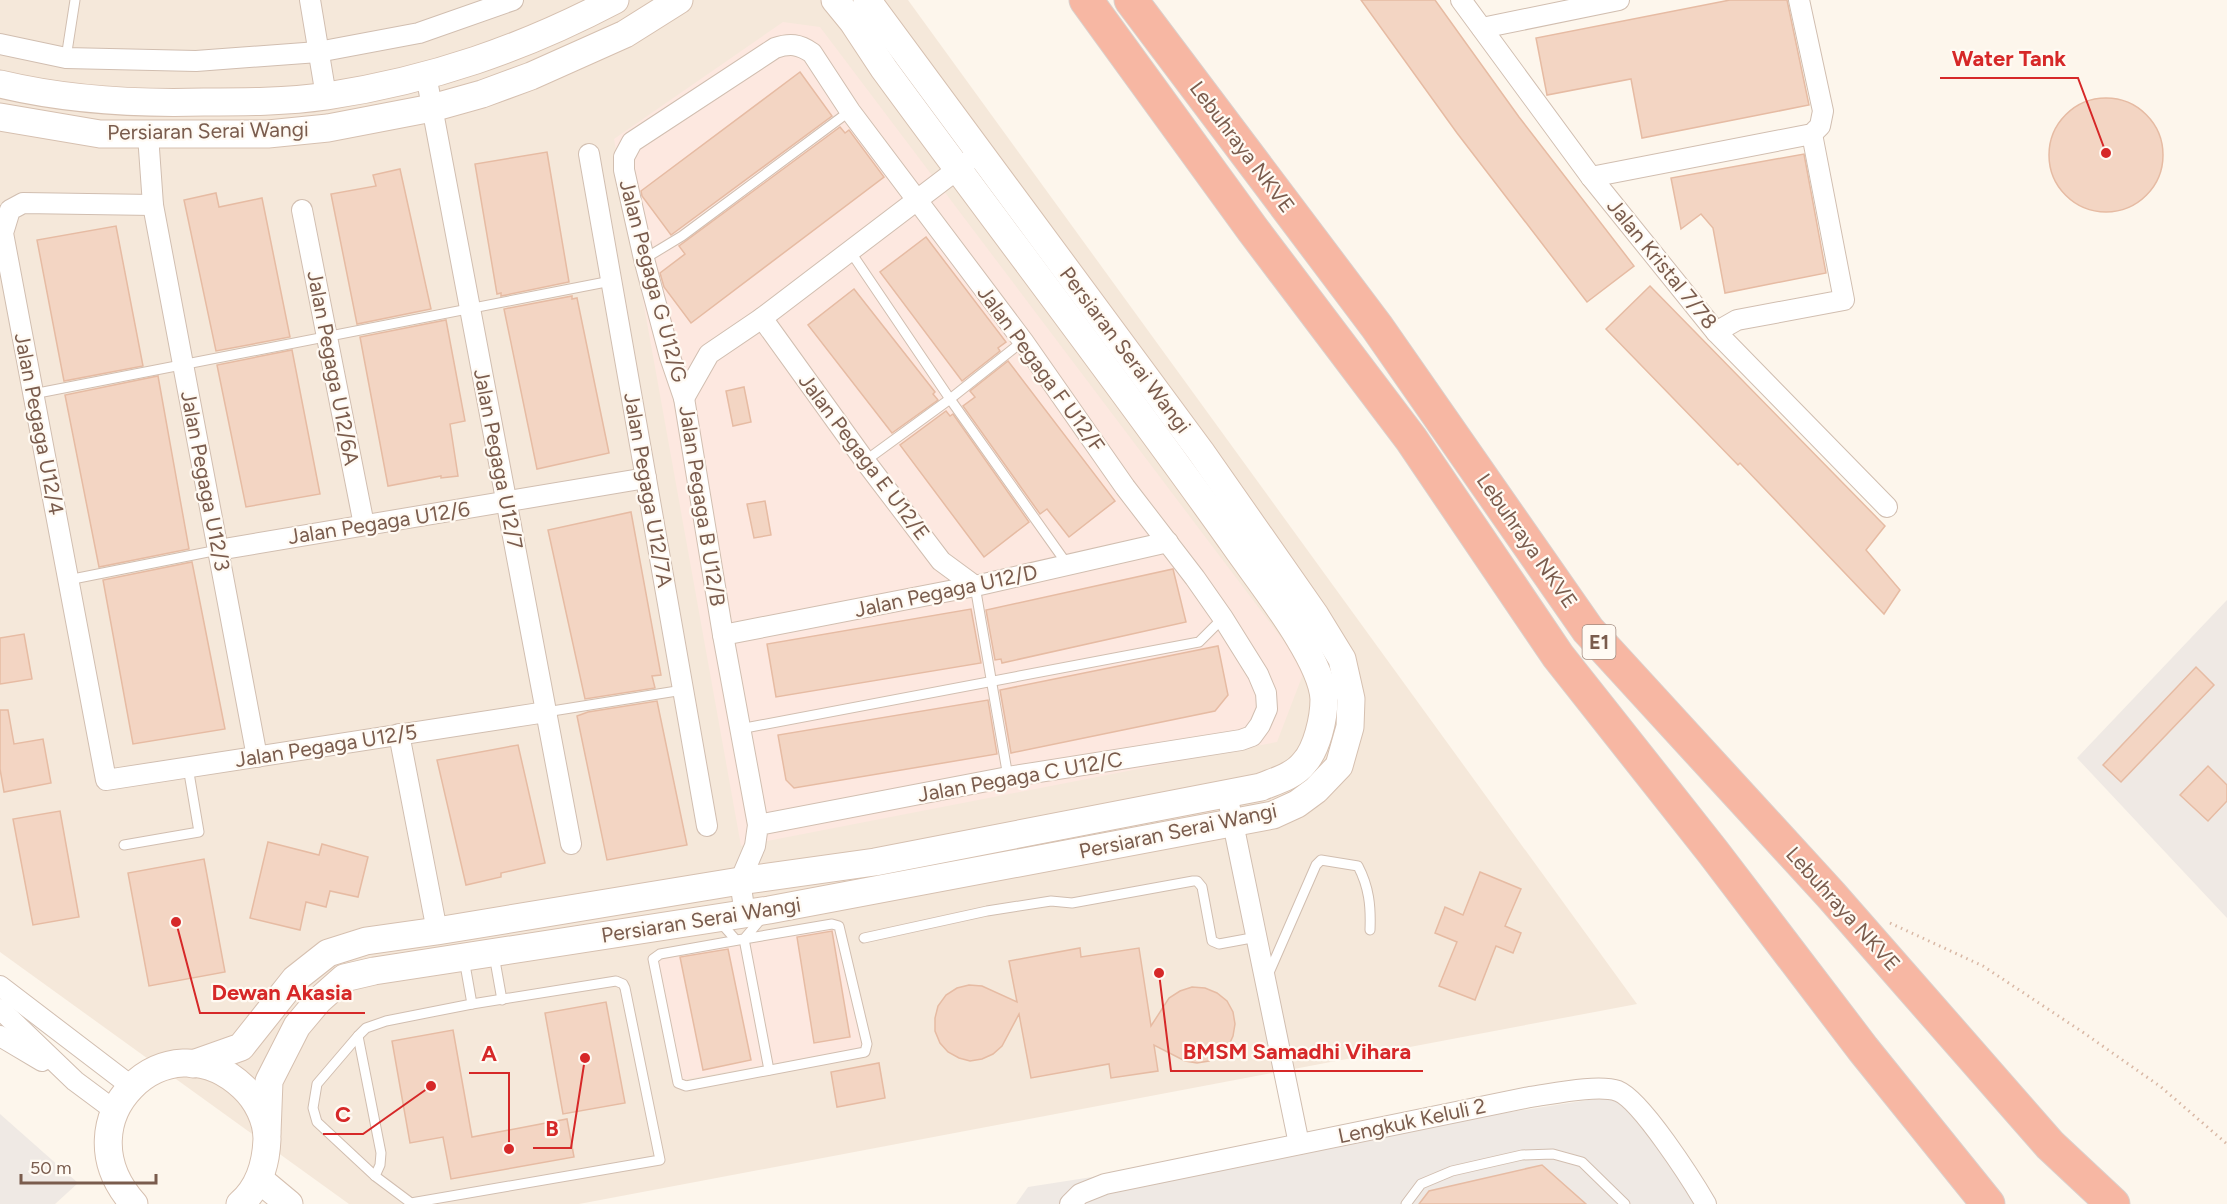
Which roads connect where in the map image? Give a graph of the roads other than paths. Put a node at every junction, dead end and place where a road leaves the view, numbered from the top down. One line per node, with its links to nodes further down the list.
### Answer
1 (75, 0): 17 (lane)
2 (310, 0): 16 (street)
3 (513, 0): 16 (street)
4 (615, 0): 18 (street, Persiaran Serai Wangi)
5 (679, 0): 21 (street, Persiaran Serai Wangi)
6 (835, 0): 28 (street, Persiaran Serai Wangi)
7 (867, 0): 26 (street, Persiaran Serai Wangi)
8 (1086, 0): 104 (highway, Lebuhraya NKVE / E1)
9 (1131, 0): 105 (highway, Lebuhraya NKVE / E1)
10 (1461, 0): 13 (street, Jalan Kristal 7/78)
11 (1619, 0): 13 (street)
12 (1799, 0): 24 (street)
13 (1482, 28): 29 (street, Jalan Kristal 7/78)
14 (0, 44): 17 (street)
15 (794, 44): 22 (street, Jalan Pegaga F U12/F); 34 (street, Jalan Pegaga G U12/G)
16 (318, 52): 17 (street); 20 (street)
17 (66, 58)
18 (426, 75): 20 (street, Persiaran Serai Wangi); 21 (street, Jalan Pegaga U12/7)
19 (0, 84): 20 (street, Persiaran Serai Wangi)
20 (326, 96)
21 (432, 108): 25 (street, Persiaran Serai Wangi); 36 (street, Jalan Pegaga U12/7)
22 (850, 111): 30 (street, Jalan Pegaga F U12/F); 34 (lane)
23 (0, 117): 25 (street, Persiaran Serai Wangi)
24 (1812, 134): 29 (street); 38 (street)
25 (148, 135): 31 (street, Jalan Pegaga U12/3)
26 (979, 153): 28 (street, Jalan Pegaga B U12/B); 68 (street, Persiaran Serai Wangi)
27 (589, 154): 35 (street, Jalan Pegaga U12/7A)
28 (957, 170): 30 (street, Jalan Pegaga B U12/B); 67 (street, Persiaran Serai Wangi)
29 (1592, 177): 38 (street, Jalan Kristal 7/78)
30 (918, 201): 33 (street, Jalan Pegaga B U12/B); 40 (street, Jalan Pegaga F U12/F)
31 (153, 205): 41 (street, Jalan Pegaga U12/3); 42 (street, Jalan Pegaga U12/4)
32 (302, 210): 39 (street, Jalan Pegaga U12/6A)
33 (850, 251): 37 (street, Jalan Pegaga B U12/B); 44 (lane)
34 (644, 259): 43 (street, Jalan Pegaga G U12/G)
35 (611, 281): 36 (lane); 46 (street, Jalan Pegaga U12/7A)
36 (470, 308): 39 (lane); 47 (street, Jalan Pegaga U12/7)
37 (762, 318): 43 (street, Jalan Pegaga B U12/B); 45 (street, Jalan Pegaga E U12/E)
38 (1716, 332): 48 (street, Jalan Kristal 7/78)
39 (327, 335): 41 (lane); 49 (street, Jalan Pegaga U12/6A)
40 (1023, 341): 44 (lane); 50 (street, Jalan Pegaga F U12/F)
41 (183, 363): 42 (lane); 51 (street, Jalan Pegaga U12/3)
42 (33, 394): 53 (street, Jalan Pegaga U12/4)
43 (684, 398): 56 (street, Jalan Pegaga B U12/B)
44 (950, 399): 45 (lane); 52 (lane)
45 (865, 461): 54 (street, Jalan Pegaga E U12/E)
46 (646, 478): 47 (street, Jalan Pegaga U12/6); 58 (street, Jalan Pegaga U12/7A)
47 (506, 501): 49 (street, Jalan Pegaga U12/6); 60 (street, Jalan Pegaga U12/7)
48 (1887, 507)
49 (364, 525): 51 (street, Jalan Pegaga U12/6)
50 (1168, 542): 52 (street, Jalan Pegaga U12/D); 55 (street, Jalan Pegaga F U12/F)
51 (218, 549): 53 (lane); 63 (street, Jalan Pegaga U12/3)
52 (1067, 565): 54 (street, Jalan Pegaga U12/D)
53 (68, 580): 66 (street, Jalan Pegaga U12/4)
54 (975, 586): 56 (street, Jalan Pegaga U12/D); 57 (lane)
55 (1223, 618): 57 (lane); 59 (street, Jalan Pegaga F U12/F)
56 (723, 635): 61 (street, Jalan Pegaga B U12/B)
57 (992, 683): 61 (lane); 65 (lane)
58 (683, 690): 60 (lane); 70 (street, Jalan Pegaga U12/7A)
59 (1266, 709): 65 (street, Jalan Pegaga C U12/C)
60 (546, 712): 62 (street, Jalan Pegaga U12/5); 71 (street, Jalan Pegaga U12/7)
61 (740, 729): 69 (street, Jalan Pegaga B U12/B)
62 (399, 734): 63 (street, Jalan Pegaga U12/5); 76 (street)
63 (258, 757): 64 (street, Jalan Pegaga U12/5)
64 (188, 767): 66 (street, Jalan Pegaga U12/5); 72 (lane)
65 (1008, 777): 69 (street, Jalan Pegaga C U12/C)
66 (106, 780)
67 (1227, 794): 68 (street); 73 (street, Persiaran Serai Wangi)
68 (1233, 822): 74 (street, Persiaran Serai Wangi); 77 (street)
69 (758, 825): 73 (street, Jalan Pegaga B U12/B)
70 (707, 826)
71 (571, 844)
72 (124, 845)
73 (740, 881): 74 (street); 76 (street, Persiaran Serai Wangi)
74 (753, 921): 79 (street, Persiaran Serai Wangi); 89 (lane); 89 (lane); 89 (lane)
75 (1370, 930): 81 (lane)
76 (437, 931): 88 (street, Persiaran Serai Wangi)
77 (1257, 937): 78 (lane); 81 (street)
78 (864, 938)
79 (494, 954): 80 (street, Persiaran Serai Wangi); 83 (lane)
80 (464, 959): 84 (lane); 93 (street, Persiaran Serai Wangi)
81 (1265, 980): 94 (street)
82 (0, 986): 91 (street)
83 (502, 1000): 84 (lane); 95 (lane)
84 (472, 1004): 86 (lane)
85 (0, 1009): 90 (street)
86 (358, 1035): 95 (lane); 95 (lane)
87 (0, 1036): 90 (street)
88 (193, 1064): 91 (street); 93 (street)
89 (769, 1071)
90 (75, 1082): 92 (street)
91 (131, 1086): 92 (street)
92 (114, 1110): 97 (street)
93 (267, 1133): 96 (street, Persiaran Serai Wangi)
94 (1299, 1144): 100 (street, Lengkuk Keluli 2); 103 (street, Lengkuk Keluli 2)
95 (375, 1176)
96 (259, 1179): 98 (street); 99 (street)
97 (123, 1199)
98 (240, 1204)
99 (289, 1204)
100 (1070, 1204)
101 (1406, 1204): 102 (lane)
102 (1625, 1204)
103 (1706, 1204)
104 (1988, 1204)
105 (2113, 1204)

